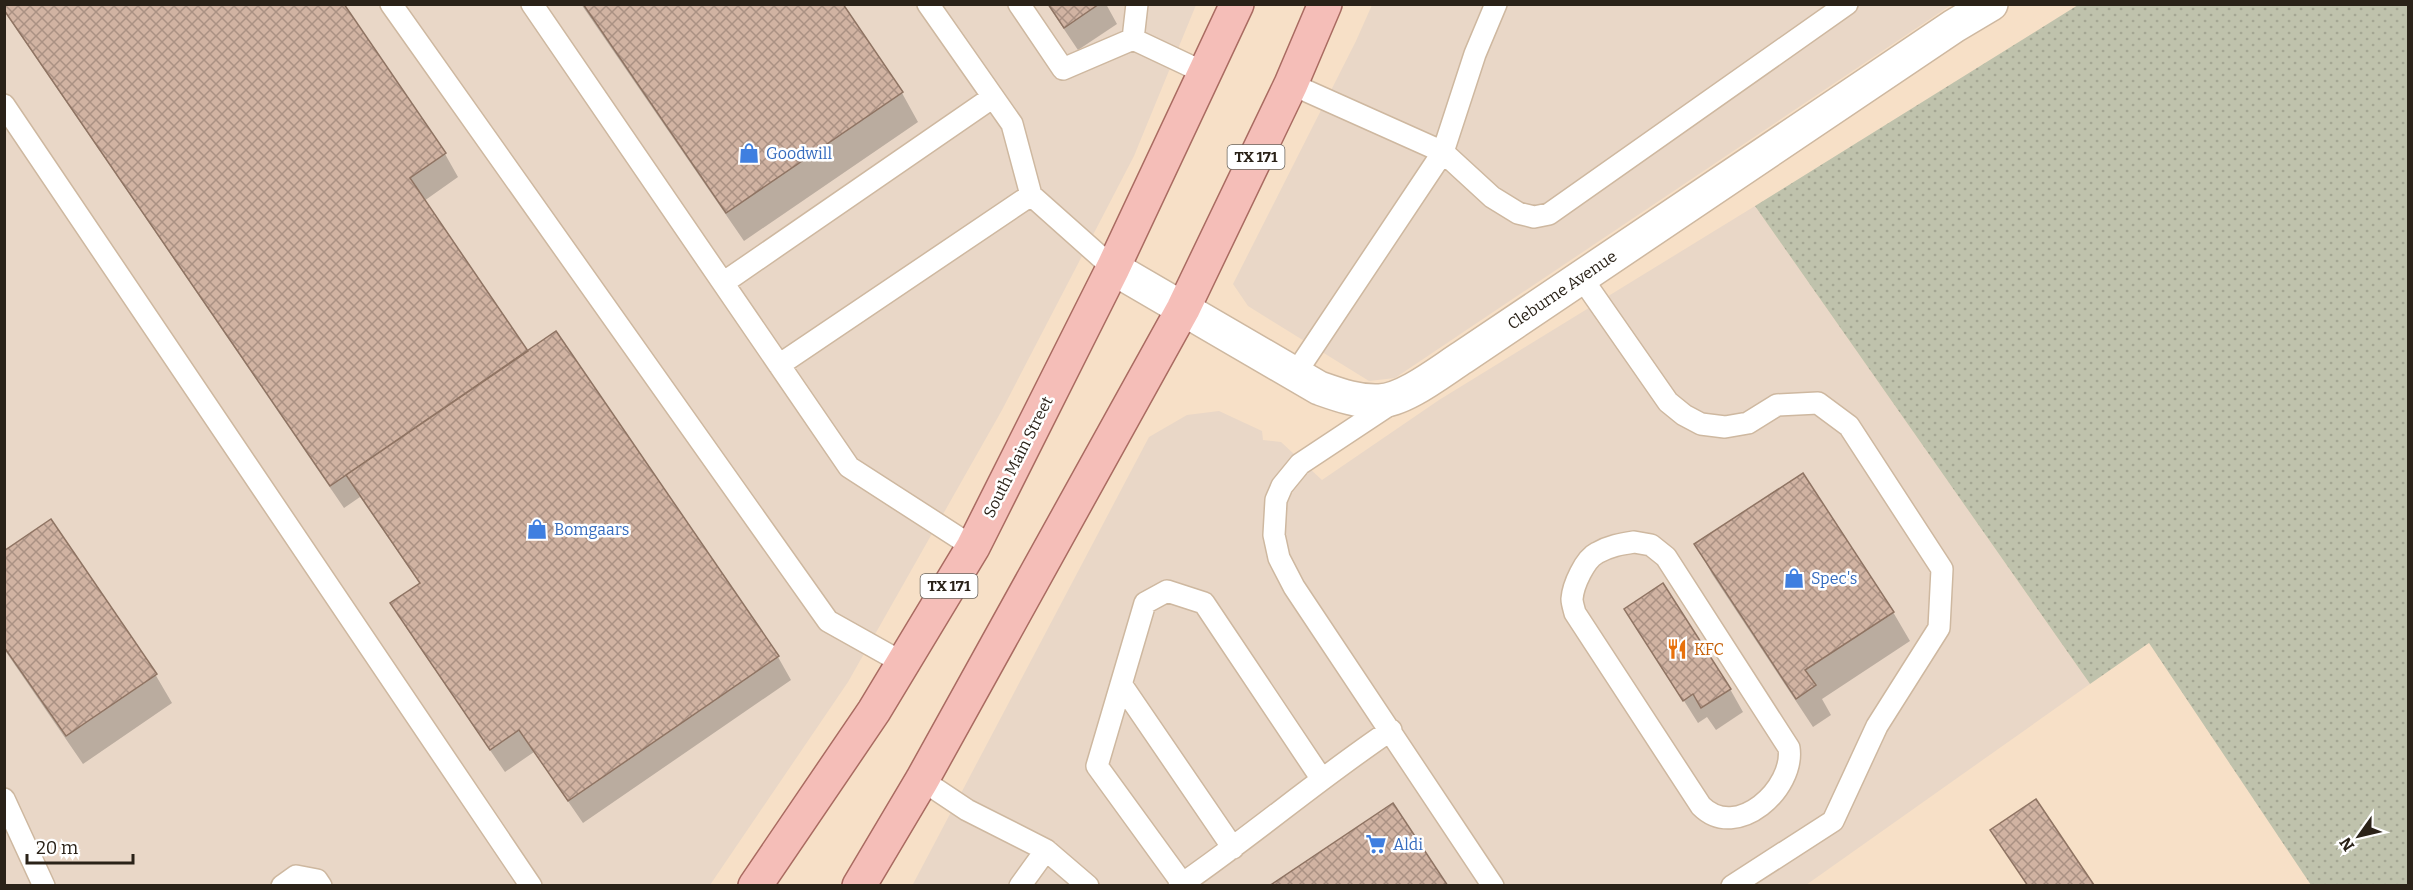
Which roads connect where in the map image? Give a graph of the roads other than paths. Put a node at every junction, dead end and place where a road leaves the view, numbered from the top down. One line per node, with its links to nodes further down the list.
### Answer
1 (391, 4): 27 (lane)
2 (532, 4): 20 (lane)
3 (928, 4): 14 (lane)
4 (1019, 4): 11 (lane)
5 (1137, 4): 11 (lane)
6 (1237, 4): 12 (main road, South Main Street / TX 171)
7 (1325, 4): 13 (main road, TX 171)
8 (1496, 4): 16 (lane)
9 (1847, 4): 16 (lane)
10 (1991, 4): 19 (street, Cleburne Avenue)
11 (1133, 39): 12 (lane)
12 (1205, 73): 18 (main road, South Main Street / TX 171)
13 (1291, 84): 16 (lane); 21 (main road, TX 171)
14 (993, 97): 17 (lane); 20 (lane)
15 (4, 105): 39 (lane)
16 (1443, 152): 23 (lane)
17 (1031, 195): 18 (lane); 22 (lane)
18 (1113, 268): 21 (street, Cleburne Avenue); 25 (main road, South Main Street / TX 171)
19 (1581, 277): 24 (street, Cleburne Avenue); 45 (lane)
20 (723, 283): 22 (lane)
21 (1182, 309): 23 (street, Cleburne Avenue); 31 (main road, TX 171)
22 (779, 365): 25 (lane)
23 (1295, 375): 24 (street, Cleburne Avenue)
24 (1407, 392): 29 (lane)
25 (973, 547): 27 (main road, South Main Street / TX 171)
26 (1594, 554): 26 (lane)
27 (903, 663): 40 (main road, South Main Street / TX 171)
28 (1121, 684): 30 (lane); 33 (lane); 35 (lane)
29 (1391, 730): 30 (lane); 44 (lane)
30 (1321, 778): 33 (lane)
31 (922, 780): 34 (lane); 41 (main road, TX 171)
32 (4, 799): 36 (lane)
33 (1233, 848): 35 (lane)
34 (1046, 850): 42 (lane); 43 (lane)
35 (1181, 884)
36 (45, 885)
37 (282, 885): 38 (lane)
38 (321, 885)
39 (531, 885)
40 (755, 885)
41 (859, 885)
42 (1020, 885)
43 (1088, 885)
44 (1493, 885)
45 (1732, 885)

